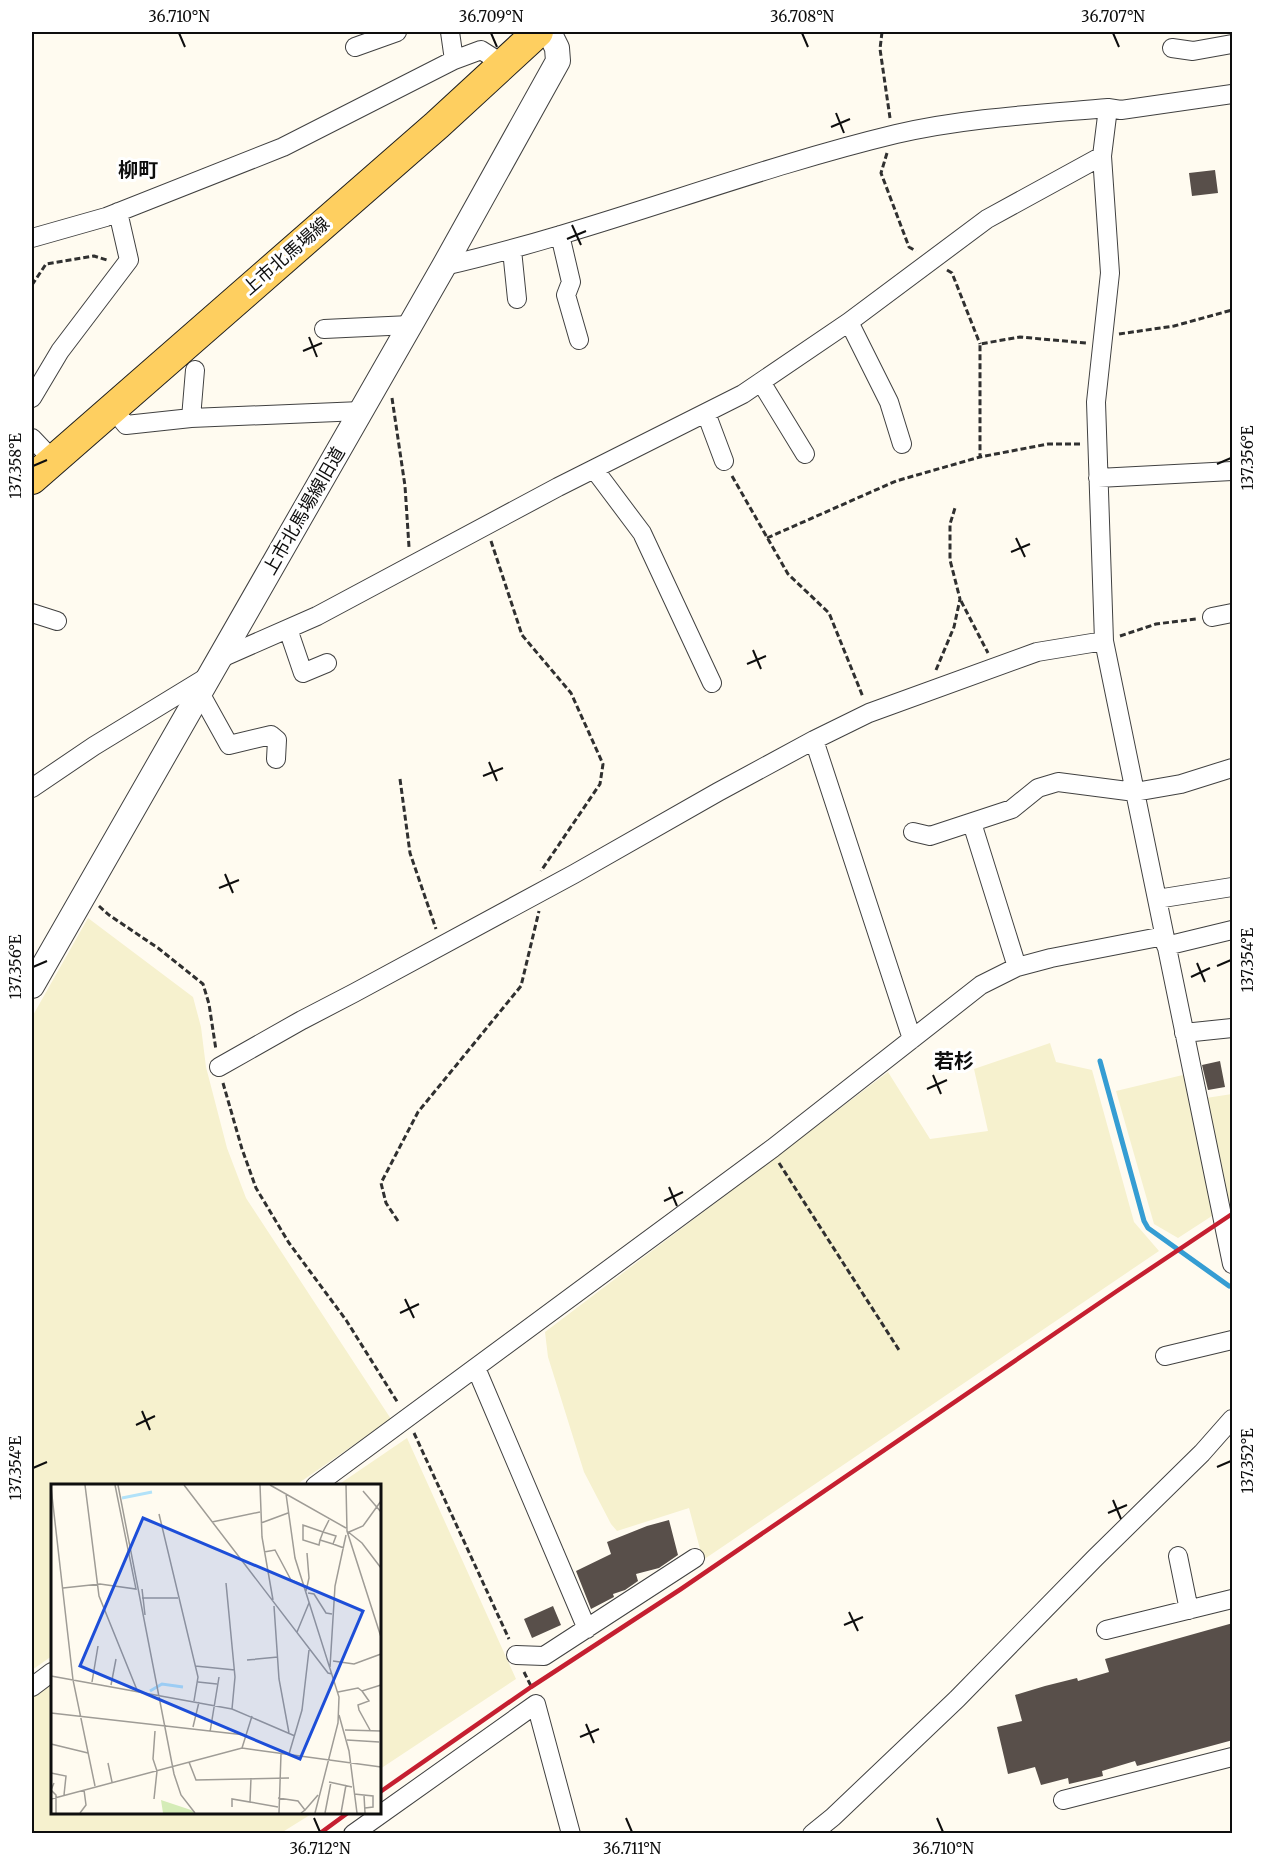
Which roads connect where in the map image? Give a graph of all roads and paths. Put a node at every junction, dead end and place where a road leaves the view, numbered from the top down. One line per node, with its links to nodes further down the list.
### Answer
1 (397, 32): 7 (street)
2 (450, 32): 9 (street)
3 (538, 32): 10 (main road, 上市北馬場線)
4 (549, 32): 21 (street, 上市北馬場線旧道)
5 (882, 32): 13 (path)
6 (1233, 44): 8 (street)
7 (355, 47)
8 (1172, 48)
9 (454, 60): 10 (street); 15 (street)
10 (503, 64): 35 (main road, 上市北馬場線)
11 (1233, 94): 12 (street)
12 (1108, 108): 13 (street); 14 (street)
13 (893, 135): 16 (street); 19 (path)
14 (1102, 156): 19 (street); 29 (street)
15 (118, 212): 17 (street); 20 (street)
16 (560, 235): 18 (street); 28 (street)
17 (32, 238)
18 (512, 249): 21 (street); 23 (street)
19 (933, 260): 25 (street); 30 (path)
20 (124, 266): 22 (path); 34 (street)
21 (444, 266): 26 (street, 上市北馬場線旧道)
22 (32, 285)
23 (517, 299)
24 (1233, 310): 29 (path)
25 (849, 322): 33 (street); 40 (street)
26 (410, 325): 27 (street); 31 (street, 上市北馬場線旧道)
27 (324, 329)
28 (579, 340)
29 (1102, 340): 30 (path); 41 (street)
30 (980, 344): 43 (path)
31 (388, 364): 36 (street, 上市北馬場線旧道); 52 (path)
32 (195, 370): 38 (street)
33 (761, 382): 37 (street); 42 (street)
34 (32, 398)
35 (112, 408): 38 (street); 45 (main road, 上市北馬場線)
36 (361, 411): 38 (street); 62 (street, 上市北馬場線旧道)
37 (706, 413): 44 (street); 46 (street)
38 (191, 418)
39 (32, 438): 45 (street)
40 (902, 444)
41 (1097, 444): 43 (path); 48 (street)
42 (805, 454)
43 (980, 457): 51 (path)
44 (724, 461): 51 (path)
45 (38, 469)
46 (594, 469): 50 (street); 63 (street)
47 (1233, 471): 48 (street)
48 (1098, 478): 59 (street)
49 (956, 508): 53 (path)
50 (486, 526): 52 (street); 75 (path)
51 (767, 538): 65 (path)
52 (411, 567): 58 (street)
53 (960, 599): 61 (path); 64 (path)
54 (1233, 613): 56 (street)
55 (32, 614): 57 (street)
56 (1212, 617): 59 (path)
57 (57, 621)
58 (288, 629): 60 (street); 62 (street)
59 (1104, 641): 61 (street); 71 (street)
60 (327, 663)
61 (995, 667): 64 (street)
62 (208, 676): 67 (street); 70 (street); 76 (street, 上市北馬場線旧道)
63 (712, 683)
64 (927, 692): 65 (street)
65 (869, 713): 66 (street)
66 (814, 740): 75 (street); 85 (street)
67 (276, 759)
68 (1233, 768): 71 (street)
69 (400, 779): 80 (path)
70 (32, 788)
71 (1135, 792): 72 (street); 77 (street)
72 (972, 823): 73 (street); 81 (street)
73 (913, 832)
74 (1233, 886): 77 (street)
75 (541, 891): 80 (street); 88 (path)
76 (85, 892): 82 (street, 上市北馬場線旧道); 86 (path)
77 (1157, 899): 79 (street)
78 (1233, 930): 79 (street)
79 (1165, 941): 81 (street); 84 (street)
80 (442, 945): 86 (street)
81 (1017, 967): 85 (street)
82 (32, 986)
83 (1233, 1028): 84 (street)
84 (1184, 1033): 89 (street)
85 (912, 1039): 87 (street)
86 (219, 1067): 94 (path)
87 (771, 1149): 91 (path); 93 (street)
88 (398, 1221)
89 (1233, 1264)
90 (1233, 1340): 92 (street)
91 (900, 1350)
92 (1165, 1356)
93 (476, 1368): 94 (street); 101 (street)
94 (407, 1418): 96 (street); 103 (path)
95 (1233, 1419): 113 (street)
96 (316, 1484)
97 (1178, 1556): 100 (street)
98 (695, 1558): 101 (street)
99 (1233, 1599): 100 (street)
100 (1189, 1610): 102 (street)
101 (587, 1629): 103 (street)
102 (1106, 1630)
103 (516, 1655): 106 (path)
104 (51, 1673): 105 (street)
105 (32, 1687)
106 (536, 1704): 109 (street); 112 (street)
107 (1233, 1757): 108 (street)
108 (1063, 1800)
109 (381, 1813)
110 (380, 1814): 111 (street)
111 (353, 1833)
112 (571, 1833)
113 (812, 1833)

